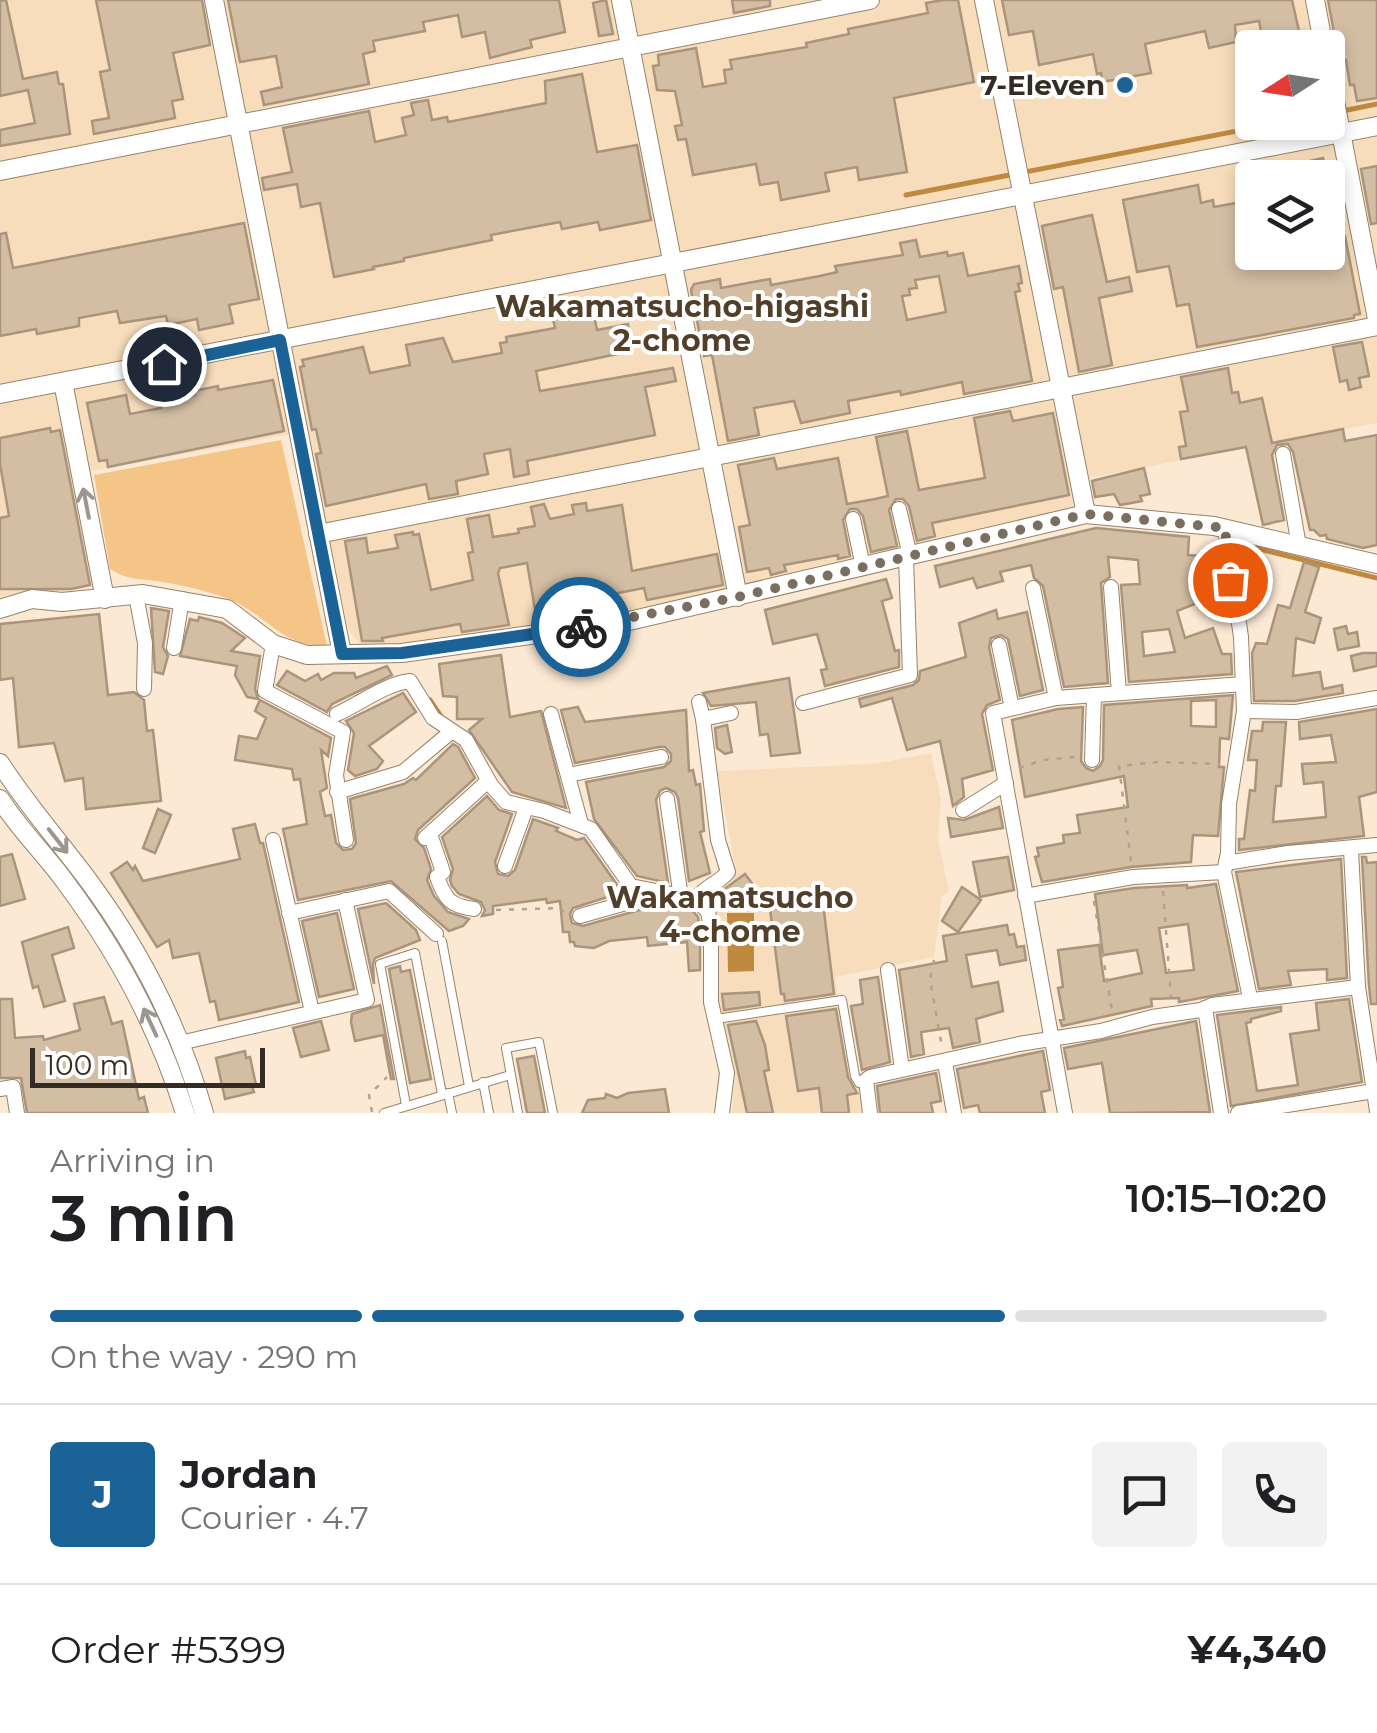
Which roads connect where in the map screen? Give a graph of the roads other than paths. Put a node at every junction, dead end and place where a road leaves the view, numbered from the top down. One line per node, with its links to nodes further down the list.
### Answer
1 (214, 0): 8 (street)
2 (621, 0): 7 (street)
3 (870, 0): 7 (street)
4 (984, 0): 14 (street)
5 (1315, 0): 6 (street)
6 (1321, 30)
7 (630, 47): 8 (street); 15 (street)
8 (238, 124): 13 (street); 17 (street)
9 (1377, 126): 10 (street)
10 (1345, 132)
11 (1305, 140): 14 (street)
12 (1342, 140): 16 (street)
13 (0, 171)
14 (1022, 195): 15 (street); 19 (street)
15 (673, 264): 17 (street); 22 (street)
16 (1377, 323): 19 (street)
17 (280, 340): 18 (street); 26 (street)
18 (63, 382): 20 (street); 36 (street, one-way to 18)
19 (1060, 388): 22 (street); 24 (street)
20 (0, 394)
21 (1283, 454): 28 (street)
22 (711, 457): 26 (street); 35 (street)
23 (899, 509): 29 (street)
24 (1086, 514): 27 (street); 29 (street)
25 (853, 519): 31 (street)
26 (318, 534): 42 (street)
27 (1225, 534): 28 (street); 44 (street)
28 (1300, 546): 30 (street)
29 (907, 562): 31 (street); 48 (street)
30 (1377, 564)
31 (863, 567): 35 (street)
32 (1110, 587): 46 (street)
33 (1033, 588): 49 (street)
34 (136, 594): 36 (street); 37 (street); 45 (street)
35 (738, 597): 42 (street)
36 (105, 599): 38 (street)
37 (182, 599): 39 (street); 41 (street)
38 (0, 610)
39 (273, 644): 42 (street); 66 (street)
40 (998, 644): 53 (street)
41 (174, 648)
42 (342, 654)
43 (814, 682): 48 (street)
44 (1243, 684): 46 (street); 54 (street)
45 (144, 689)
46 (1120, 693): 47 (street)
47 (1094, 694): 49 (street); 61 (street)
48 (819, 698): 52 (street)
49 (1056, 698): 53 (street)
50 (1377, 698): 54 (street)
51 (699, 702): 58 (street)
52 (803, 703)
53 (1012, 708): 64 (street)
54 (1244, 711): 77 (street)
55 (731, 712): 58 (street)
56 (338, 714): 59 (street)
57 (551, 714): 63 (street)
58 (703, 719): 80 (street)
59 (452, 731): 65 (street); 66 (street)
60 (662, 756): 63 (street)
61 (1092, 760)
62 (0, 763): 93 (street, one-way to 93)
63 (568, 774): 71 (street)
64 (1005, 779): 70 (street); 79 (street)
65 (488, 781): 69 (street); 82 (street)
66 (337, 792): 73 (street)
67 (0, 798): 107 (street, one-way to 67)
68 (667, 799): 80 (street)
69 (526, 808): 71 (street); 76 (street)
70 (963, 810)
71 (581, 824): 78 (street)
72 (273, 840): 83 (street)
73 (346, 840)
74 (1377, 845): 75 (street)
75 (1350, 850): 77 (street); 87 (street)
76 (505, 866)
77 (1225, 868): 79 (street); 88 (street)
78 (646, 891): 80 (street); 84 (street)
79 (1025, 896): 92 (street)
80 (688, 898): 91 (street)
81 (346, 900): 83 (street); 85 (street); 90 (street)
82 (474, 910)
83 (290, 913): 90 (street)
84 (580, 916)
85 (439, 938): 99 (lane)
86 (888, 970): 95 (street)
87 (1358, 988): 88 (street); 101 (street)
88 (1250, 998): 89 (street)
89 (1204, 1008): 92 (street); 119 (street)
90 (312, 1012): 93 (street)
91 (716, 1019): 97 (lane); 115 (street)
92 (1052, 1039): 94 (street); 118 (street)
93 (180, 1043): 108 (street)
94 (945, 1063): 95 (street); 117 (street)
95 (902, 1069): 97 (street)
96 (510, 1075): 98 (lane); 113 (lane); 114 (lane)
97 (866, 1080): 116 (street)
98 (484, 1082): 99 (lane); 112 (lane)
99 (469, 1086): 102 (lane)
100 (0, 1089): 106 (street)
101 (1374, 1091): 105 (street); 120 (street)
102 (444, 1093): 103 (lane); 104 (lane); 111 (lane)
103 (418, 1101): 104 (lane); 110 (lane)
104 (406, 1104): 109 (lane)
105 (1377, 1111)
106 (17, 1113)
107 (184, 1113)
108 (204, 1113)
109 (384, 1113)
110 (421, 1113)
111 (452, 1113)
112 (489, 1113)
113 (518, 1113)
114 (554, 1113)
115 (722, 1113)
116 (870, 1113)
117 (954, 1113)
118 (1065, 1113)
119 (1221, 1113)
120 (1238, 1113)

